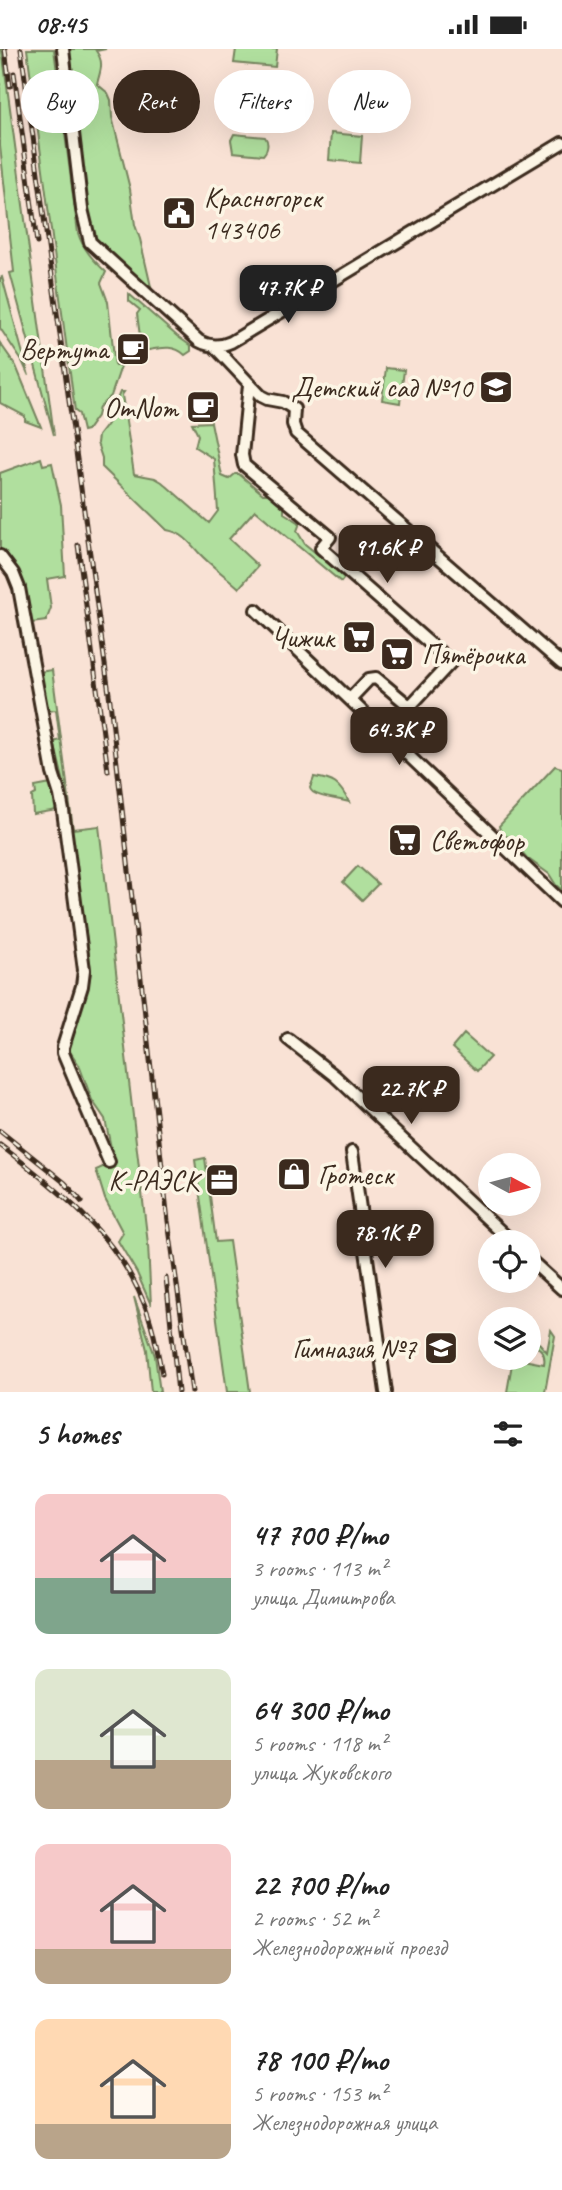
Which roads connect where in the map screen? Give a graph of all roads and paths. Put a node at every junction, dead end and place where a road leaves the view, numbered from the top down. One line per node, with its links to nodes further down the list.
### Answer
1 (63, 49): 4 (street)
2 (562, 143): 3 (street)
3 (241, 336): 4 (street); 5 (street)
4 (214, 346): 5 (street)
5 (233, 367): 6 (street)
6 (249, 386): 9 (street); 10 (street)
7 (0, 556): 14 (street)
8 (256, 610): 10 (street)
9 (562, 664)
10 (351, 698): 11 (street)
11 (562, 902)
12 (288, 1039): 15 (street)
13 (352, 1152): 18 (street)
14 (108, 1162)
15 (499, 1230)
16 (541, 1270): 17 (street)
17 (562, 1289)
18 (386, 1392)

